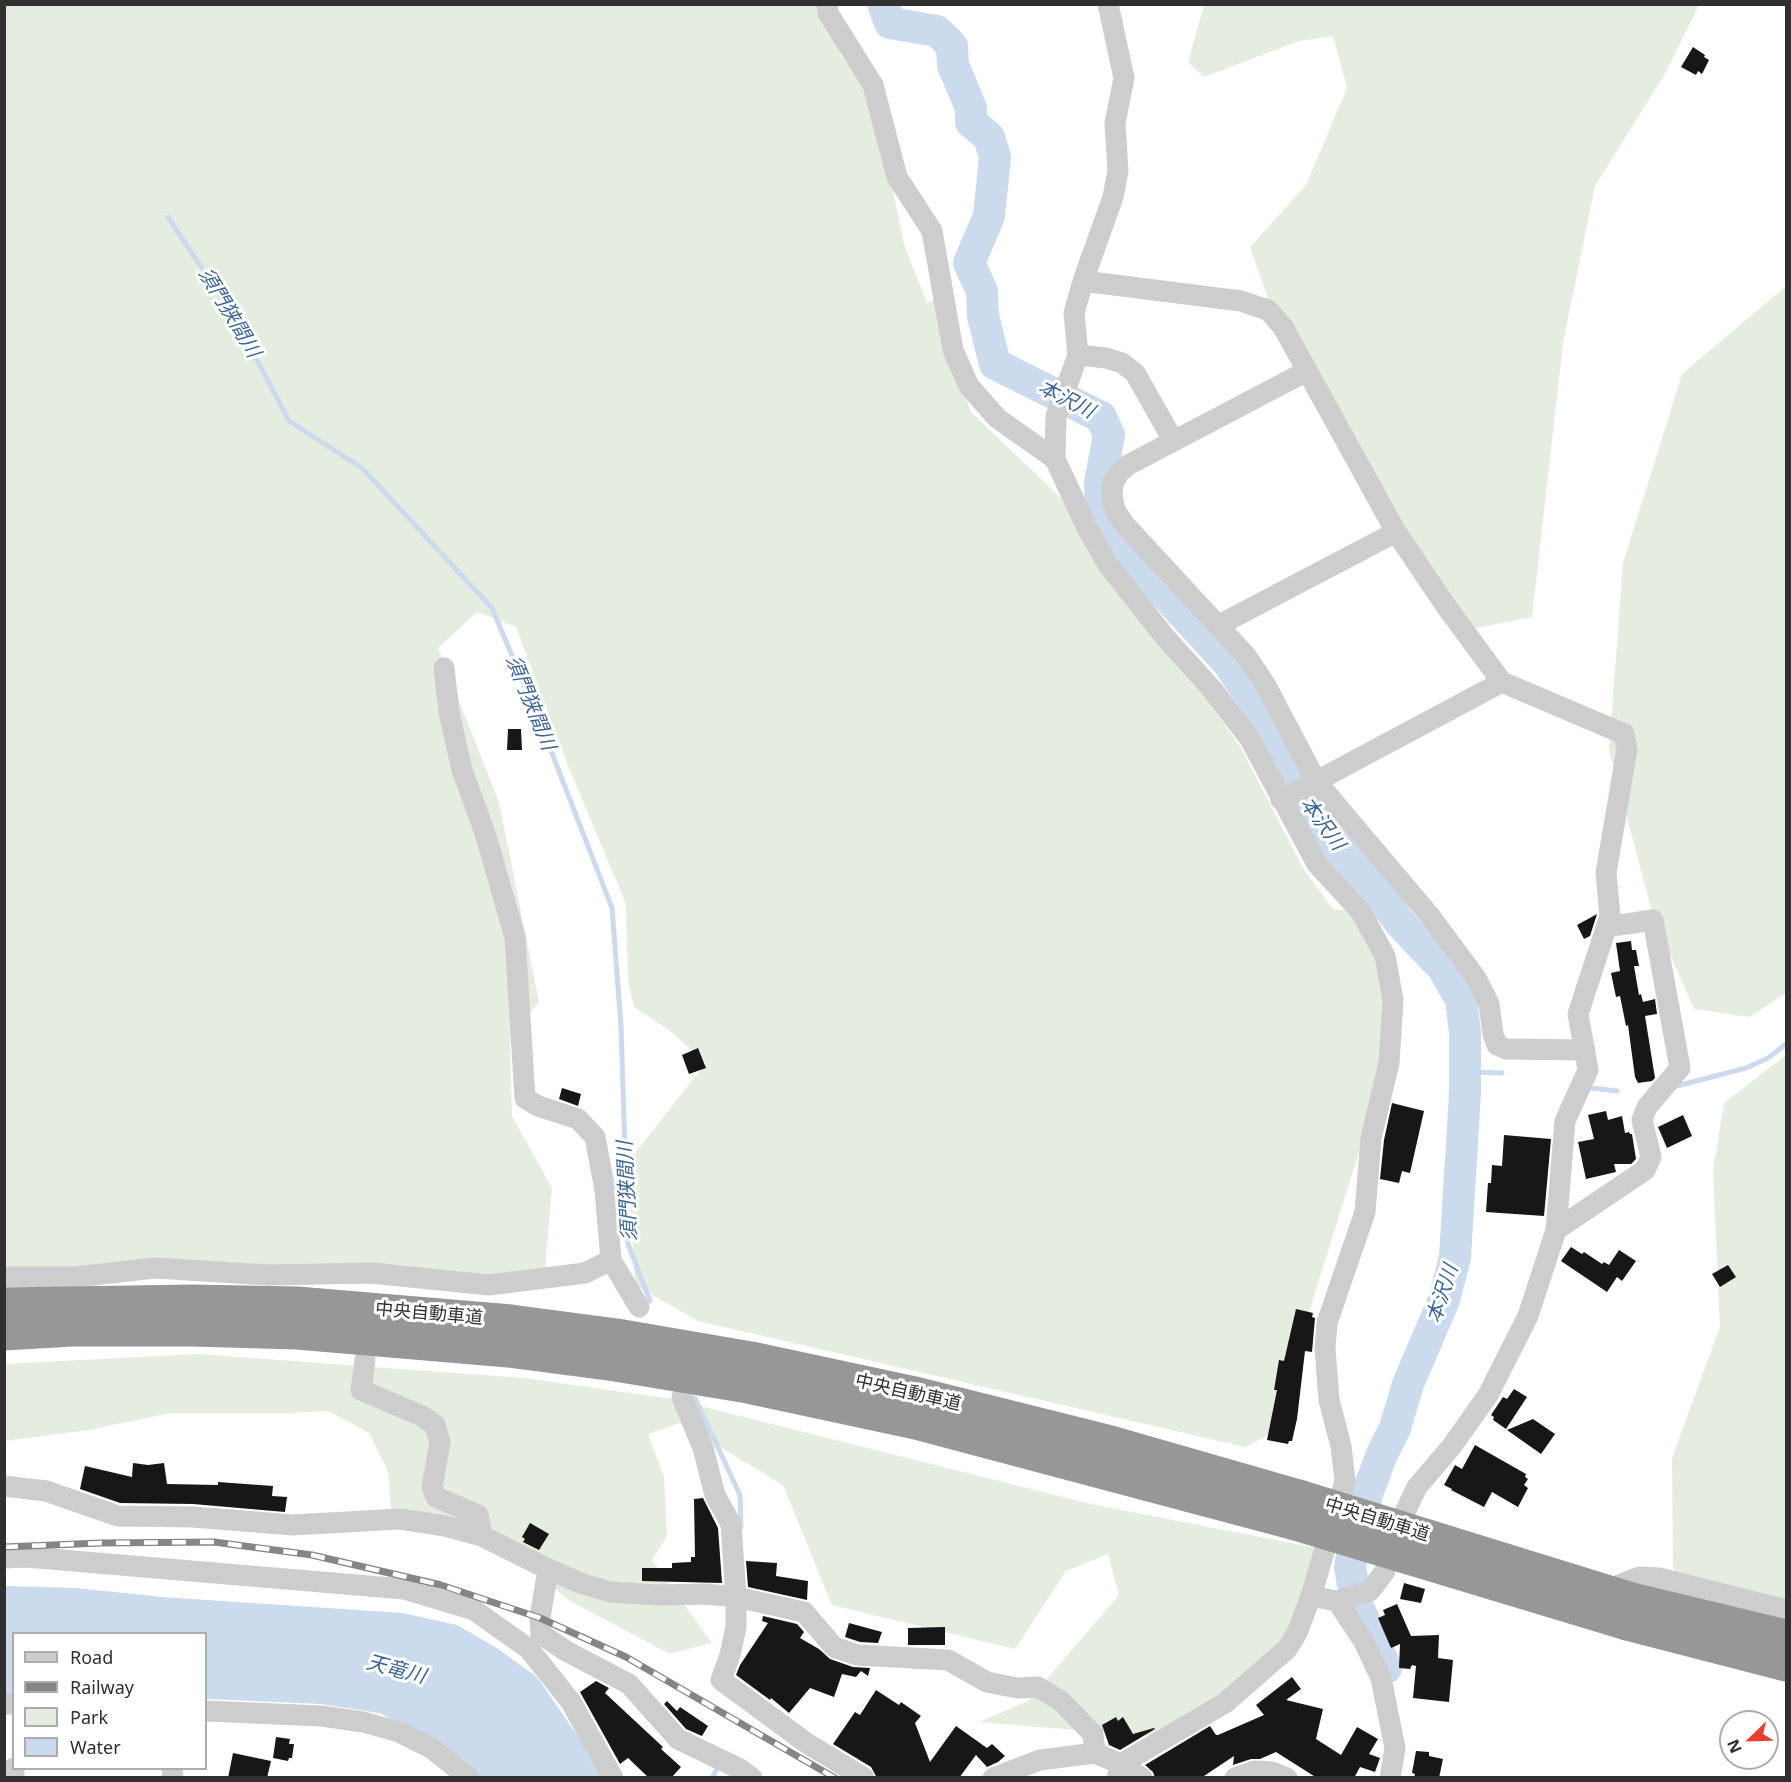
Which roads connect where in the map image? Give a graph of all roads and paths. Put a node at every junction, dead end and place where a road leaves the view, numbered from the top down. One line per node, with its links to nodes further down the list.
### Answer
1 (827, 4): 7 (street)
2 (1108, 4): 3 (street)
3 (1083, 281): 4 (street); 5 (street)
4 (1078, 355): 6 (street); 7 (street)
5 (1307, 371): 6 (street); 8 (street)
6 (1173, 440): 9 (street)
7 (1055, 459): 13 (street)
8 (1396, 532): 9 (street); 11 (street)
9 (1219, 625): 12 (street)
10 (444, 668): 17 (street)
11 (1502, 682): 12 (street); 14 (street)
12 (1316, 781): 13 (street); 15 (street)
13 (1281, 800): 30 (street)
14 (1606, 927): 15 (street); 16 (street)
15 (1585, 1050): 16 (street)
16 (1556, 1230): 27 (street)
17 (611, 1260): 18 (street); 20 (street)
18 (4, 1277)
19 (4, 1304): 25 (highway, 中央自動車道)
20 (639, 1308)
21 (4, 1335): 25 (highway, 中央自動車道)
22 (365, 1360): 26 (street)
23 (682, 1397): 31 (street)
24 (4, 1486): 26 (street)
25 (1296, 1510): 34 (highway, 中央自動車道, bridge)
26 (482, 1536): 29 (street)
27 (1390, 1543): 32 (street); 33 (street)
28 (4, 1558): 41 (street)
29 (548, 1569): 31 (street); 42 (street)
30 (1311, 1596): 32 (street); 39 (street)
31 (736, 1597): 38 (street); 43 (street)
32 (1350, 1597): 48 (street)
33 (1786, 1610)
34 (1629, 1611): 35 (highway, 中央自動車道); 36 (highway, 中央自動車道)
35 (1786, 1636)
36 (1786, 1665)
37 (207, 1711): 40 (street)
38 (1095, 1753): 39 (street); 44 (street)
39 (1119, 1771): 45 (street)
40 (469, 1778)
41 (613, 1778)
42 (752, 1778)
43 (864, 1778)
44 (993, 1778)
45 (1142, 1778)
46 (1235, 1778): 47 (street)
47 (1287, 1778)
48 (1390, 1778)

